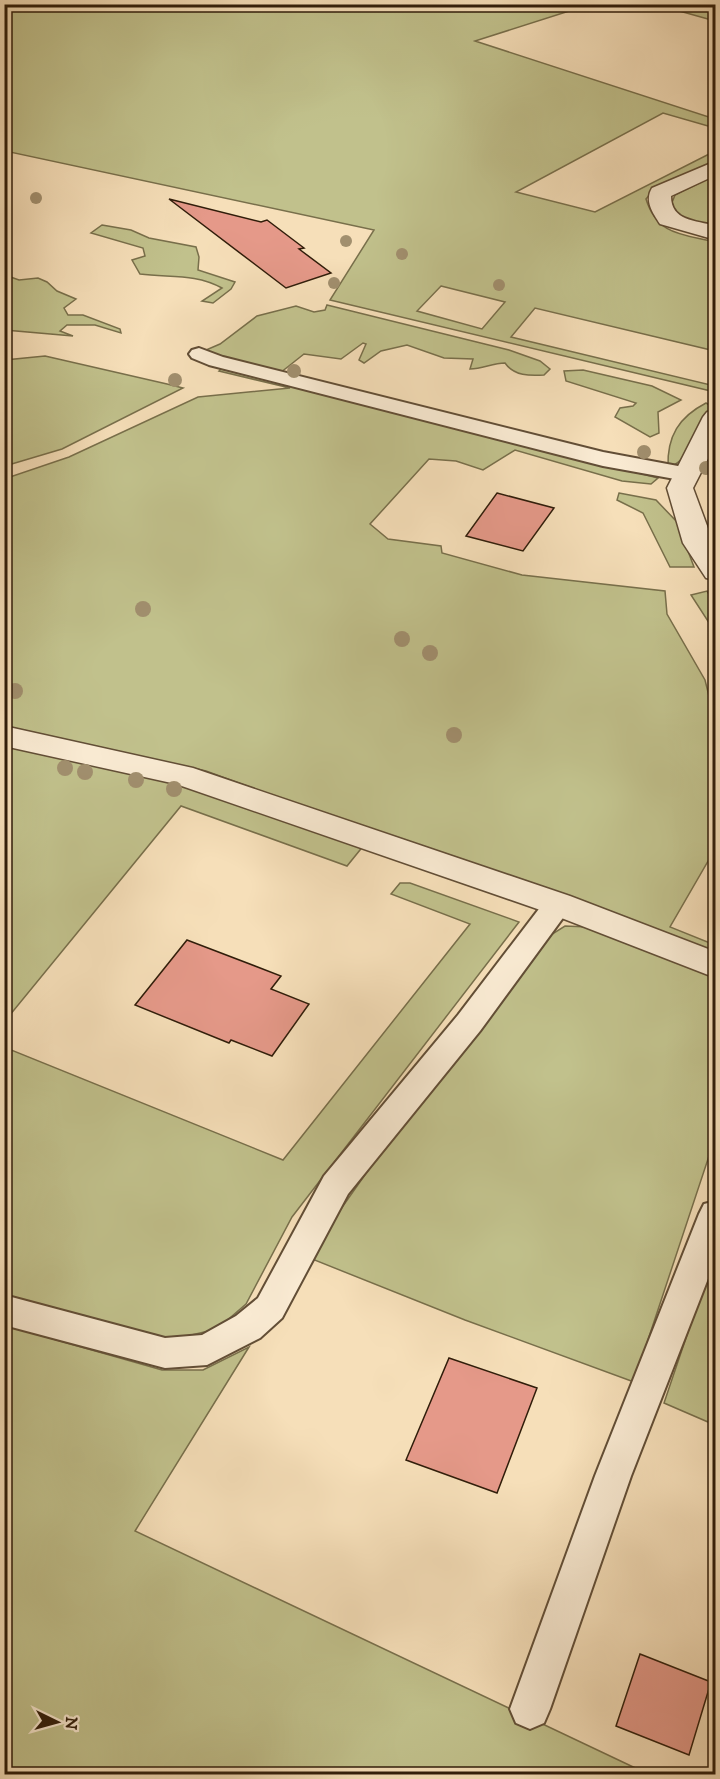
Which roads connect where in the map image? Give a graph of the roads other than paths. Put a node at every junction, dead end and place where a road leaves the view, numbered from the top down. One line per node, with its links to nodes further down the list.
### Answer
1 (716, 167): 2 (street)
2 (716, 233)
3 (199, 354): 5 (lane)
4 (716, 417): 5 (street)
5 (686, 474): 6 (street)
6 (716, 572)
7 (4, 736): 8 (street)
8 (558, 904): 9 (street); 11 (lane)
9 (716, 966)
10 (716, 1214): 12 (lane)
11 (4, 1310)
12 (530, 1709)

